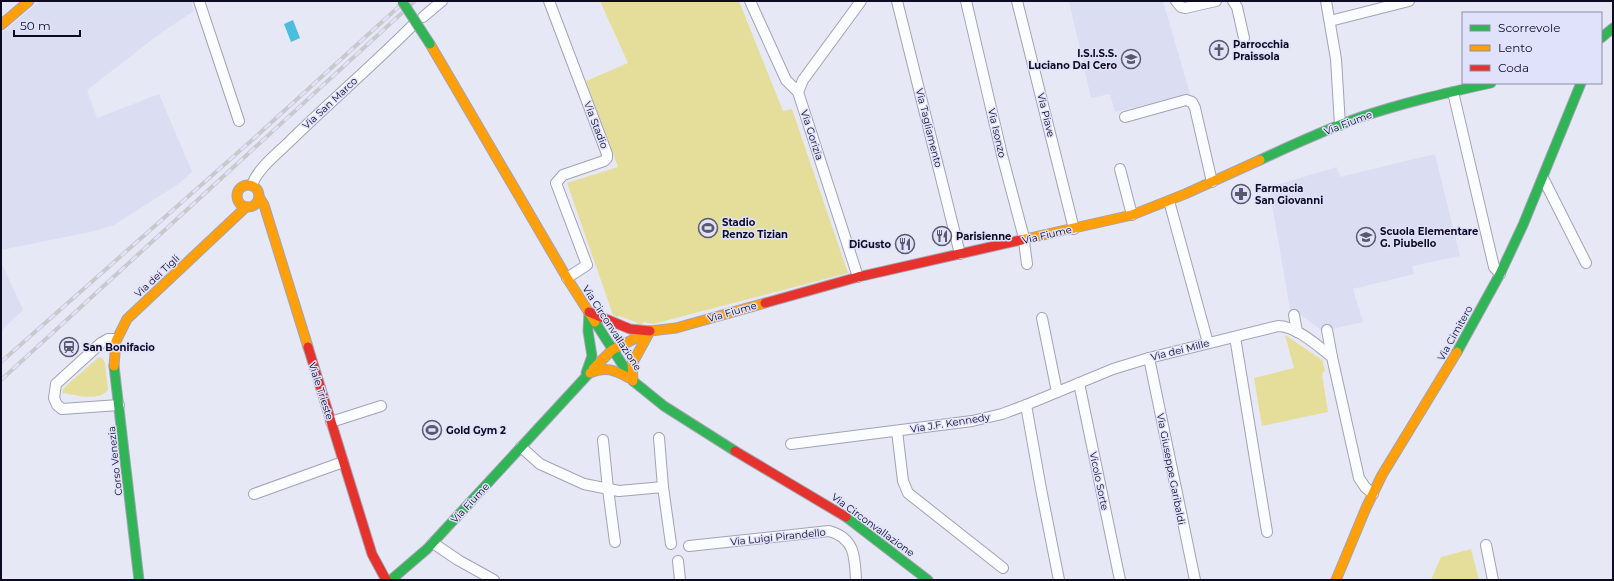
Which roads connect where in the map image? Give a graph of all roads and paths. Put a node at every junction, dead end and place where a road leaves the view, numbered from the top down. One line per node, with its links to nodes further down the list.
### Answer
1 (29, 1): 18 (main road)
2 (199, 1): 28 (street)
3 (402, 1): 48 (main road, Via Circonvallazione, bridge)
4 (442, 1): 16 (street)
5 (549, 1): 48 (street, Via Stadio)
6 (750, 1): 25 (street, Via Gorizia)
7 (861, 1): 25 (street)
8 (898, 1): 43 (street, Via Tagliamento)
9 (966, 1): 42 (street, Via Isonzo)
10 (1017, 1): 40 (street, Via Piave)
11 (1176, 1): 12 (street)
12 (1216, 1)
13 (1233, 1): 22 (street)
14 (1326, 1): 17 (street)
15 (1409, 1): 17 (street)
16 (423, 18)
17 (1330, 21): 29 (street)
18 (1, 25)
19 (413, 25): 33 (street, Via San Marco)
20 (1613, 28): 21 (main road)
21 (1602, 37)
22 (1244, 38)
23 (1487, 84): 26 (main road, Via Fiume)
24 (1579, 85): 31 (main road, Via Cimitero)
25 (798, 92): 47 (street, Via Gorizia)
26 (1453, 92): 29 (main road, Via Fiume); 46 (street)
27 (1125, 117): 32 (street)
28 (240, 120)
29 (1340, 125): 32 (main road, Via Fiume)
30 (1120, 169): 38 (street)
31 (1543, 178): 44 (street); 46 (main road, Via Cimitero)
32 (1212, 182): 36 (main road, Via Fiume)
33 (252, 185): 34 (main road, Via dei Tigli); 35 (main road)
34 (237, 196): 37 (main road); 41 (main road, Via dei Tigli)
35 (259, 197): 37 (main road, Via dei Tigli); 39 (main road, Viale Trieste)
36 (1169, 201): 38 (main road, Via Fiume); 57 (street)
37 (247, 207): 39 (main road, Viale Trieste); 41 (main road, Via dei Tigli)
38 (1132, 215): 40 (main road, Via Fiume)
39 (271, 229): 68 (main road, Viale Trieste)
40 (1074, 229): 42 (main road, Via Fiume)
41 (218, 233): 56 (main road, Via dei Tigli)
42 (1023, 240): 43 (main road, Via Fiume); 45 (street, Via Isonzo)
43 (960, 254): 47 (main road, Via Fiume)
44 (1586, 263)
45 (1027, 264)
46 (1500, 274): 78 (main road, Via Cimitero)
47 (858, 277): 53 (main road, Via Fiume)
48 (567, 278): 49 (main road, Via Circonvallazione)
49 (589, 312): 53 (main road); 58 (main road, Via Circonvallazione); 61 (main road)
50 (1294, 315): 54 (street)
51 (1042, 318): 64 (street)
52 (1327, 330): 59 (street)
53 (650, 331): 58 (main road, Via Fiume); 62 (main road)
54 (1297, 332): 55 (street, Via dei Mille); 59 (street, Via dei Mille)
55 (1235, 337): 57 (street, Via dei Mille); 79 (street)
56 (116, 339): 65 (main road, Corso Venezia); 65 (street)
57 (1208, 343): 60 (street, Via dei Mille)
58 (612, 350): 61 (main road, Via Fiume); 62 (main road, Via Circonvallazione)
59 (1332, 357): 78 (street)
60 (1149, 358): 63 (street, Via dei Mille); 100 (street, Via Giuseppe Garibaldi)
61 (586, 376): 62 (main road); 73 (main road, Via Fiume)
62 (633, 381): 97 (main road, Via Circonvallazione)
63 (1079, 383): 64 (street, Via dei Mille); 99 (street, Vicolo Sorte)
64 (1057, 392): 66 (street, Via dei Mille)
65 (120, 404): 91 (main road, Corso Venezia)
66 (1026, 405): 69 (street, Via J.F. Kennedy); 98 (street)
67 (381, 406): 68 (street)
68 (331, 422): 74 (main road, Viale Trieste)
69 (897, 431): 72 (street, Via J.F. Kennedy); 88 (street)
70 (659, 438): 75 (street)
71 (604, 440): 76 (street)
72 (791, 444)
73 (521, 447): 76 (street); 81 (main road, Via Fiume)
74 (344, 462): 77 (street); 89 (main road, Viale Trieste)
75 (663, 487): 76 (street); 82 (street)
76 (608, 489): 80 (street)
77 (254, 494)
78 (1373, 494): 101 (main road, Via Cimitero)
79 (1267, 532)
80 (615, 542)
81 (433, 543): 85 (main road, Via Fiume); 90 (street)
82 (671, 544)
83 (1486, 545): 102 (street)
84 (689, 546): 96 (street, Via Luigi Pirandello)
85 (418, 557): 87 (main road, Via Fiume); 93 (main road, Via Fiume)
86 (678, 560): 95 (street)
87 (409, 564): 89 (main road, Viale Trieste); 92 (main road, Via Fiume)
88 (1003, 568)
89 (380, 575)
90 (484, 577): 94 (street)
91 (139, 580)
92 (390, 580)
93 (405, 580)
94 (494, 580)
95 (680, 580)
96 (856, 580)
97 (928, 580)
98 (1059, 580)
99 (1120, 580)
100 (1195, 580)
101 (1336, 580)
102 (1493, 580)

